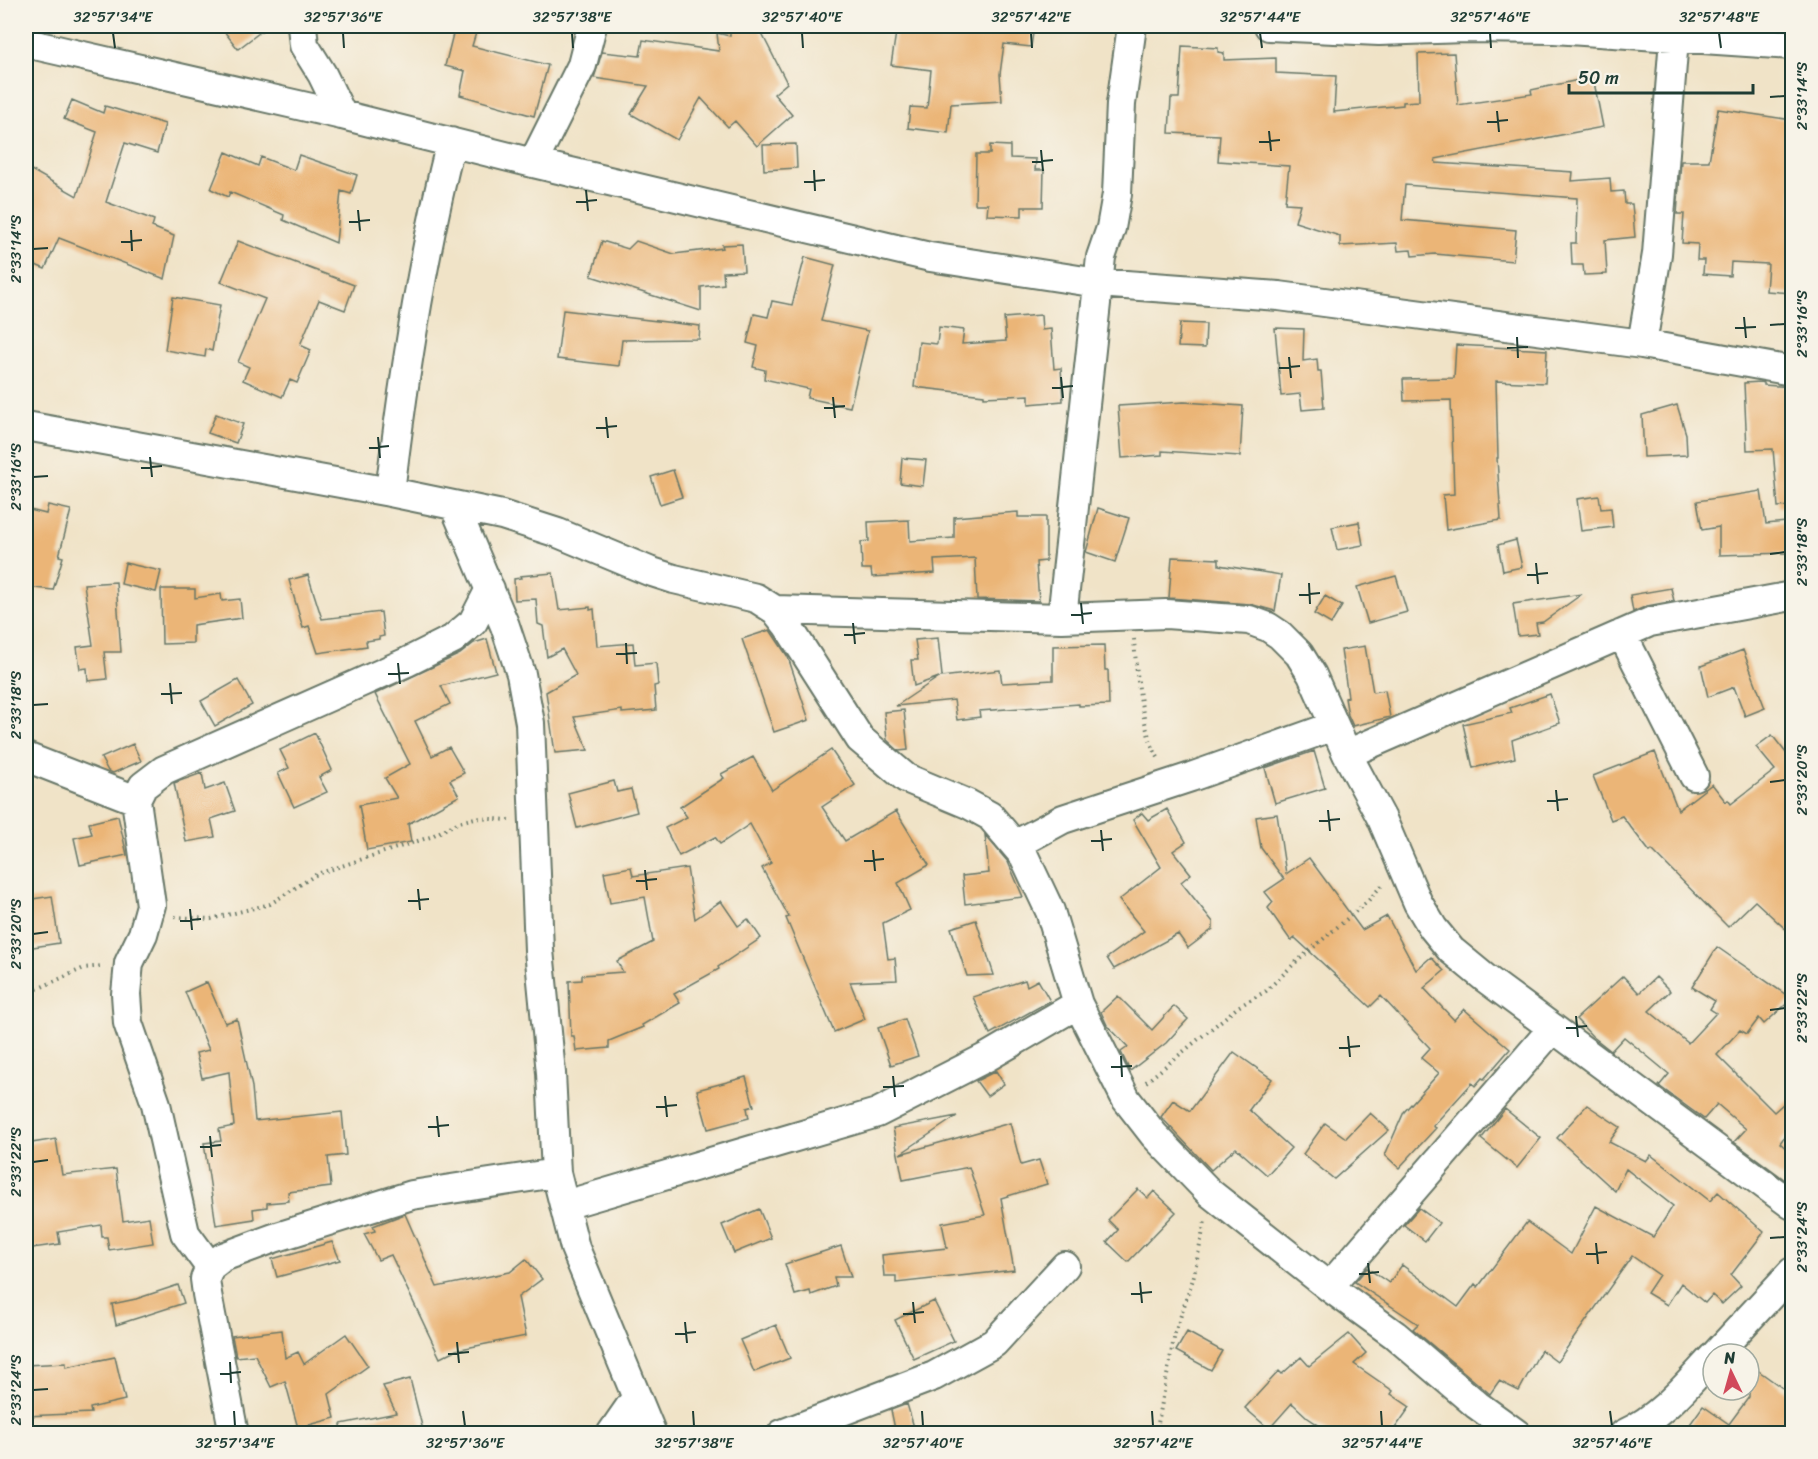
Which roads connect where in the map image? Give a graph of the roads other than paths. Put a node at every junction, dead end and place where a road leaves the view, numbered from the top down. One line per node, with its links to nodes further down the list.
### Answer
1 (302, 26): 9 (street)
2 (592, 26): 11 (street)
3 (1132, 26): 12 (street)
4 (1269, 26): 5 (street)
5 (1403, 28): 6 (street)
6 (1674, 31): 8 (street); 13 (street)
7 (26, 43): 9 (street)
8 (1792, 45)
9 (342, 115): 10 (street)
10 (451, 142): 11 (street); 16 (street)
11 (532, 163): 12 (street)
12 (1098, 283): 13 (street); 21 (street)
13 (1642, 344): 14 (street)
14 (1792, 371)
15 (26, 426): 16 (street)
16 (390, 492): 17 (street)
17 (455, 507): 18 (street); 20 (street)
18 (490, 589): 27 (street); 31 (street)
19 (1792, 596): 22 (street)
20 (775, 610): 21 (street); 28 (street)
21 (1062, 618): 23 (street)
22 (1622, 634): 24 (street); 26 (street)
23 (1334, 726): 24 (street); 28 (street)
24 (1347, 754): 30 (street)
25 (26, 757): 27 (street)
26 (1694, 776)
27 (136, 800): 35 (street)
28 (1015, 845): 29 (street)
29 (1078, 1004): 32 (street); 37 (street)
30 (1553, 1028): 33 (street); 37 (street)
31 (556, 1173): 32 (street); 35 (street)
32 (565, 1205): 40 (street)
33 (1792, 1205)
34 (1065, 1266): 44 (street)
35 (210, 1267): 41 (street)
36 (1792, 1272): 38 (street)
37 (1329, 1287): 45 (street)
38 (1727, 1342)
39 (1701, 1370): 46 (street)
40 (636, 1398): 42 (street); 43 (street)
41 (234, 1434)
42 (611, 1434)
43 (652, 1434)
44 (782, 1434)
45 (1517, 1434)
46 (1624, 1434)

